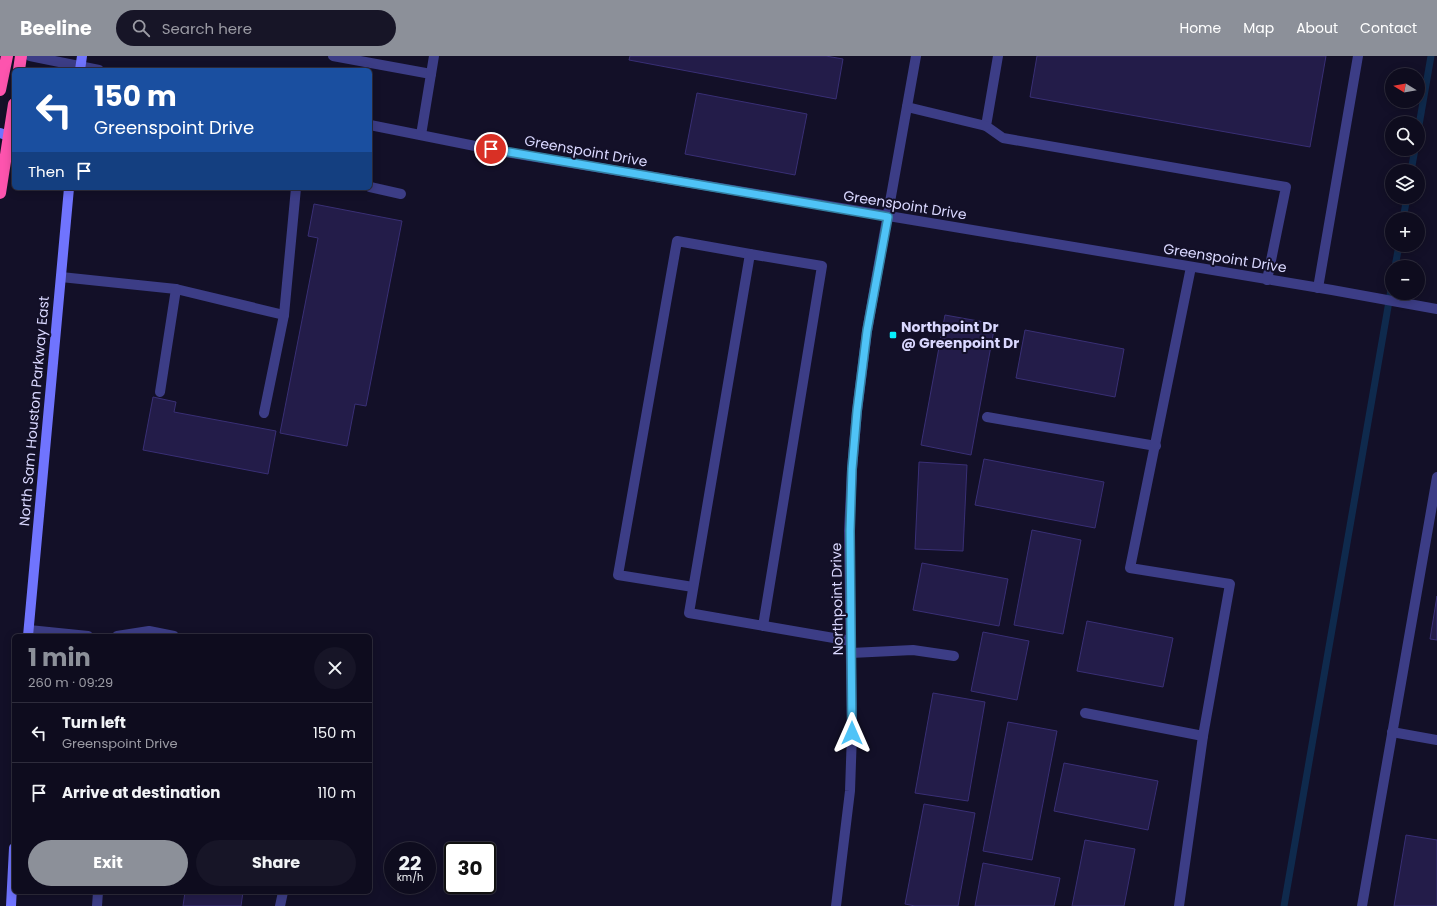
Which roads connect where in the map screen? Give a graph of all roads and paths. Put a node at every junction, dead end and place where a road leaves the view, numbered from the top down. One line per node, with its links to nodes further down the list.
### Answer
1 (7, 56): 13 (highway)
2 (22, 56): 10 (highway)
3 (30, 56): 9 (street)
4 (333, 56): 12 (street)
5 (434, 56): 12 (street)
6 (916, 56): 14 (street, Northpoint Drive)
7 (998, 56): 17 (street)
8 (1358, 56): 31 (street)
9 (81, 64): 11 (street)
10 (19, 68)
11 (93, 68)
12 (431, 74): 19 (street)
13 (0, 90)
14 (907, 107): 17 (street); 26 (street, Northpoint Drive)
15 (12, 117): 24 (highway, bridge)
16 (372, 125): 19 (street, Greenspoint Drive)
17 (986, 126): 30 (street)
18 (0, 133): 20 (main road)
19 (421, 135): 26 (street, Greenspoint Drive)
20 (12, 137)
21 (372, 187): 25 (street)
22 (69, 190): 29 (main road, North Sam Houston Parkway East)
23 (296, 190): 34 (street)
24 (0, 193)
25 (401, 194)
26 (888, 217): 28 (street, Greenspoint Drive); 46 (street, Northpoint Drive)
27 (750, 254): 40 (street); 40 (street); 41 (street)
28 (1191, 267): 30 (street, Greenspoint Drive); 38 (street)
29 (61, 277): 32 (street); 42 (main road, North Sam Houston Parkway East)
30 (1267, 280): 31 (street, Greenspoint Drive)
31 (1318, 288): 33 (street, Greenspoint Drive)
32 (176, 289): 34 (street); 35 (street)
33 (1437, 309)
34 (284, 316): 36 (street)
35 (160, 392)
36 (264, 413)
37 (988, 417): 38 (street)
38 (1156, 446): 51 (street)
39 (1437, 477): 50 (street)
40 (693, 587): 41 (street)
41 (763, 626): 46 (street)
42 (29, 633): 43 (street)
43 (49, 634)
44 (130, 634): 45 (street)
45 (164, 634)
46 (851, 641): 47 (street, Northpoint Drive)
47 (852, 653): 48 (street); 59 (street, Northpoint Drive)
48 (954, 656)
49 (1085, 712): 51 (street)
50 (1392, 732): 52 (street); 61 (street)
51 (1203, 736): 60 (street)
52 (1437, 740)
53 (12, 887): 56 (main road)
54 (98, 894): 57 (street)
55 (283, 894): 58 (street)
56 (11, 906)
57 (97, 906)
58 (280, 906)
59 (836, 906)
60 (1179, 906)
61 (1362, 906)

